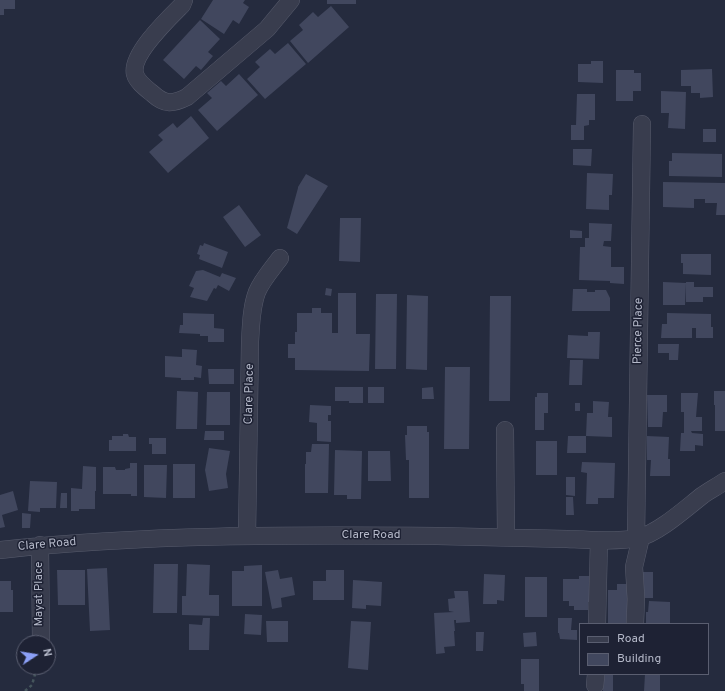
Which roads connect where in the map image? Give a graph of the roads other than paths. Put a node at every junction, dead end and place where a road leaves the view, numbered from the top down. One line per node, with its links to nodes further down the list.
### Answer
1 (184, 0): 2 (street)
2 (291, 0)
3 (642, 124): 9 (street, Pierce Place)
4 (280, 258): 7 (street, Clare Place)
5 (505, 430): 8 (street)
6 (725, 481): 9 (street, Clare Road)
7 (247, 536): 8 (street, Clare Road); 11 (street, Clare Road)
8 (506, 537): 10 (street, Clare Road)
9 (639, 538): 10 (street, Clare Road); 14 (street, Pierce Place)
10 (599, 540): 13 (street)
11 (40, 545): 12 (street, Clare Road); 15 (street, Mayat Place)
12 (0, 550)
13 (597, 623)
14 (635, 623)
15 (41, 635)

